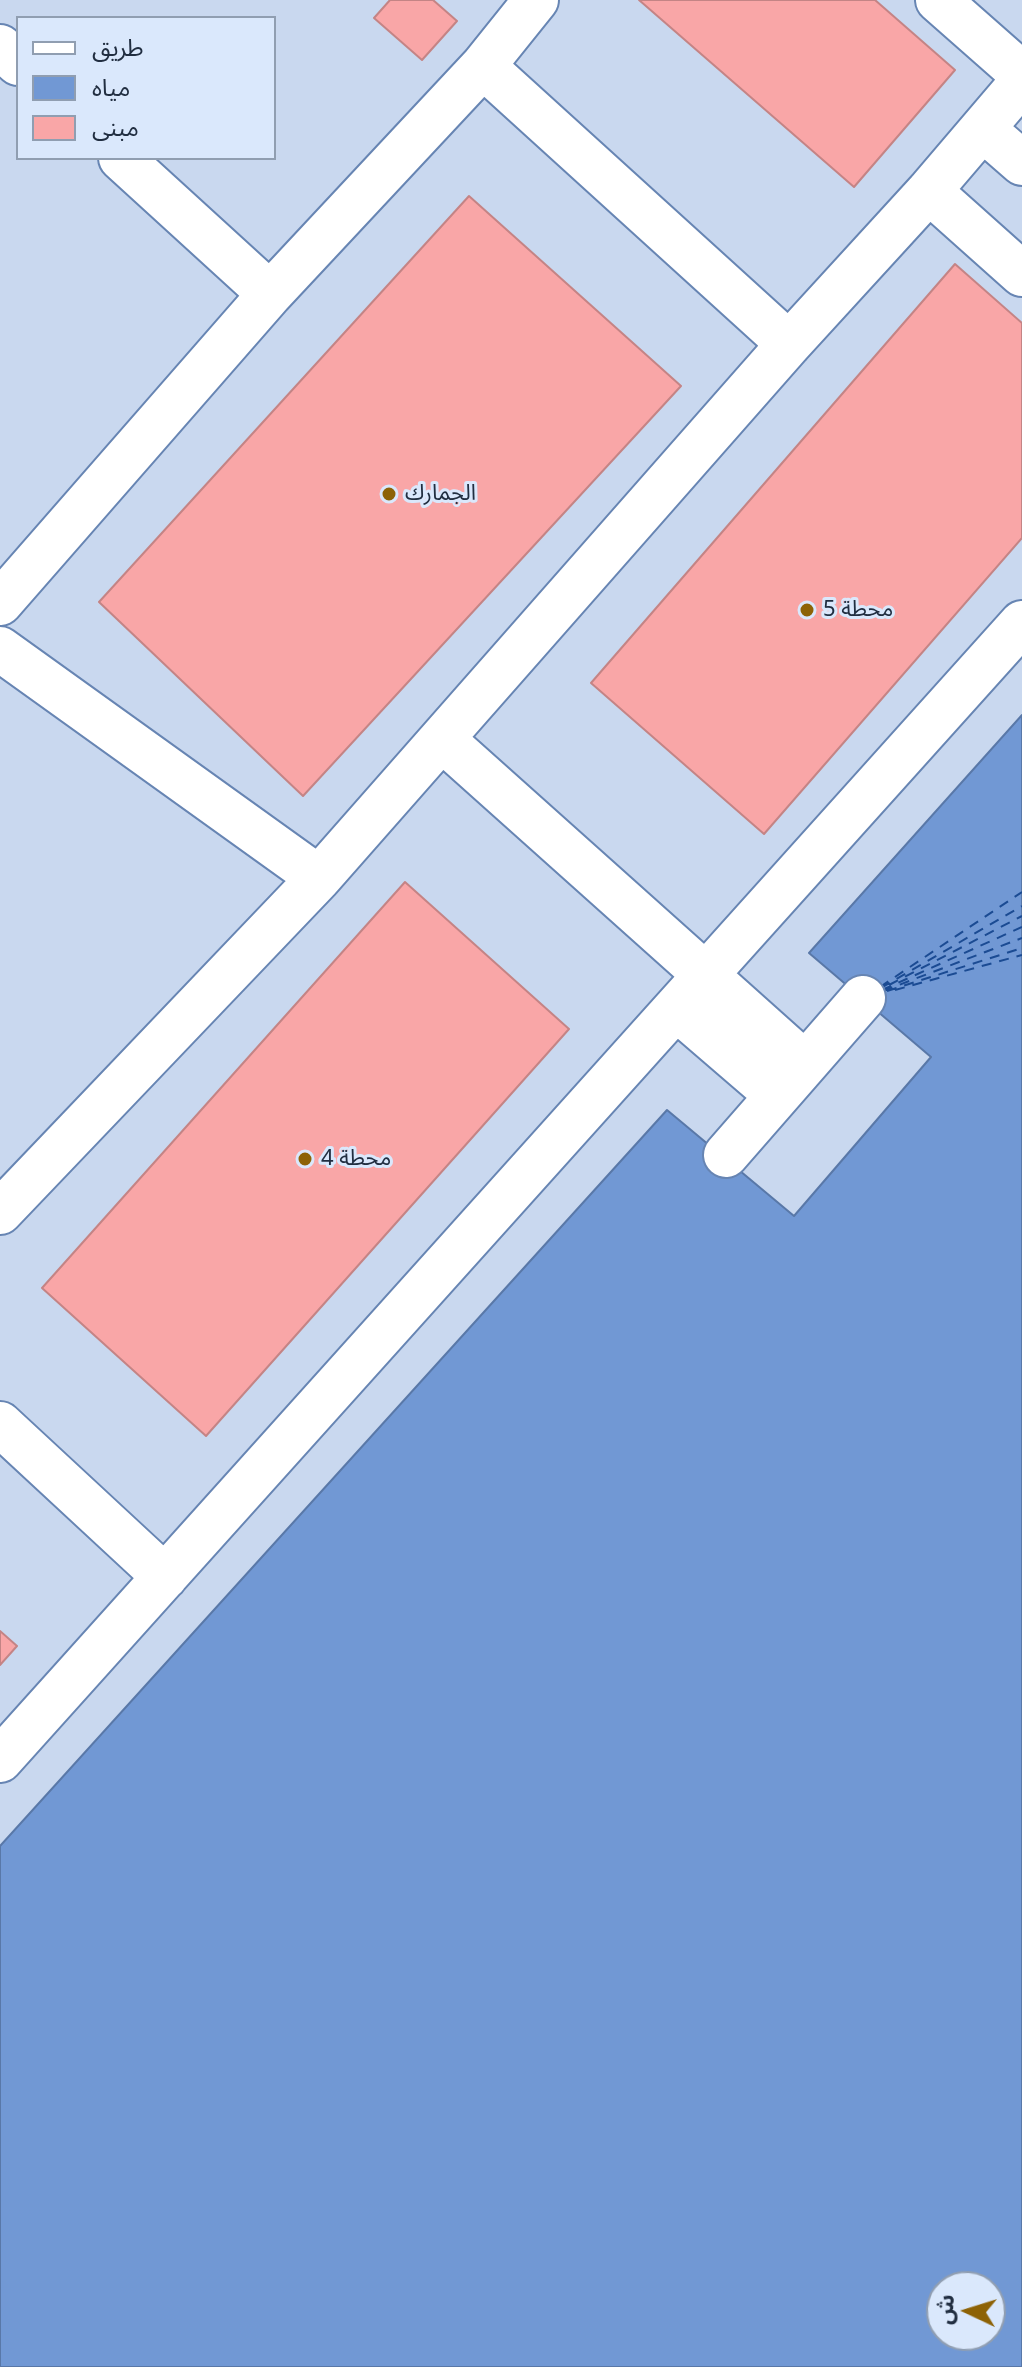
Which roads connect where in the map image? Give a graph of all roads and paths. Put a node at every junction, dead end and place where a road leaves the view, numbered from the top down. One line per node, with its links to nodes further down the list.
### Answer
1 (938, 0): 6 (lane)
2 (519, 6): 5 (lane)
3 (0, 47): 4 (lane)
4 (16, 61)
5 (483, 66): 13 (lane); 14 (lane)
6 (1022, 74)
7 (1022, 82): 8 (lane)
8 (983, 129): 10 (lane); 11 (lane)
9 (123, 160): 13 (lane)
10 (1022, 163)
11 (929, 191): 12 (lane); 14 (lane)
12 (1022, 274)
13 (270, 294): 15 (lane)
14 (789, 344): 18 (lane)
15 (0, 603)
16 (1022, 623): 20 (lane)
17 (0, 649): 19 (lane)
18 (443, 740): 19 (lane); 20 (lane)
19 (319, 878): 25 (lane)
20 (704, 976): 22 (lane); 23 (lane)
21 (863, 998): 23 (lane)
22 (676, 1008): 23 (lane); 27 (lane)
23 (790, 1079): 24 (lane)
24 (726, 1155)
25 (0, 1212)
26 (0, 1424): 27 (lane)
27 (165, 1577): 28 (lane)
28 (0, 1760)

